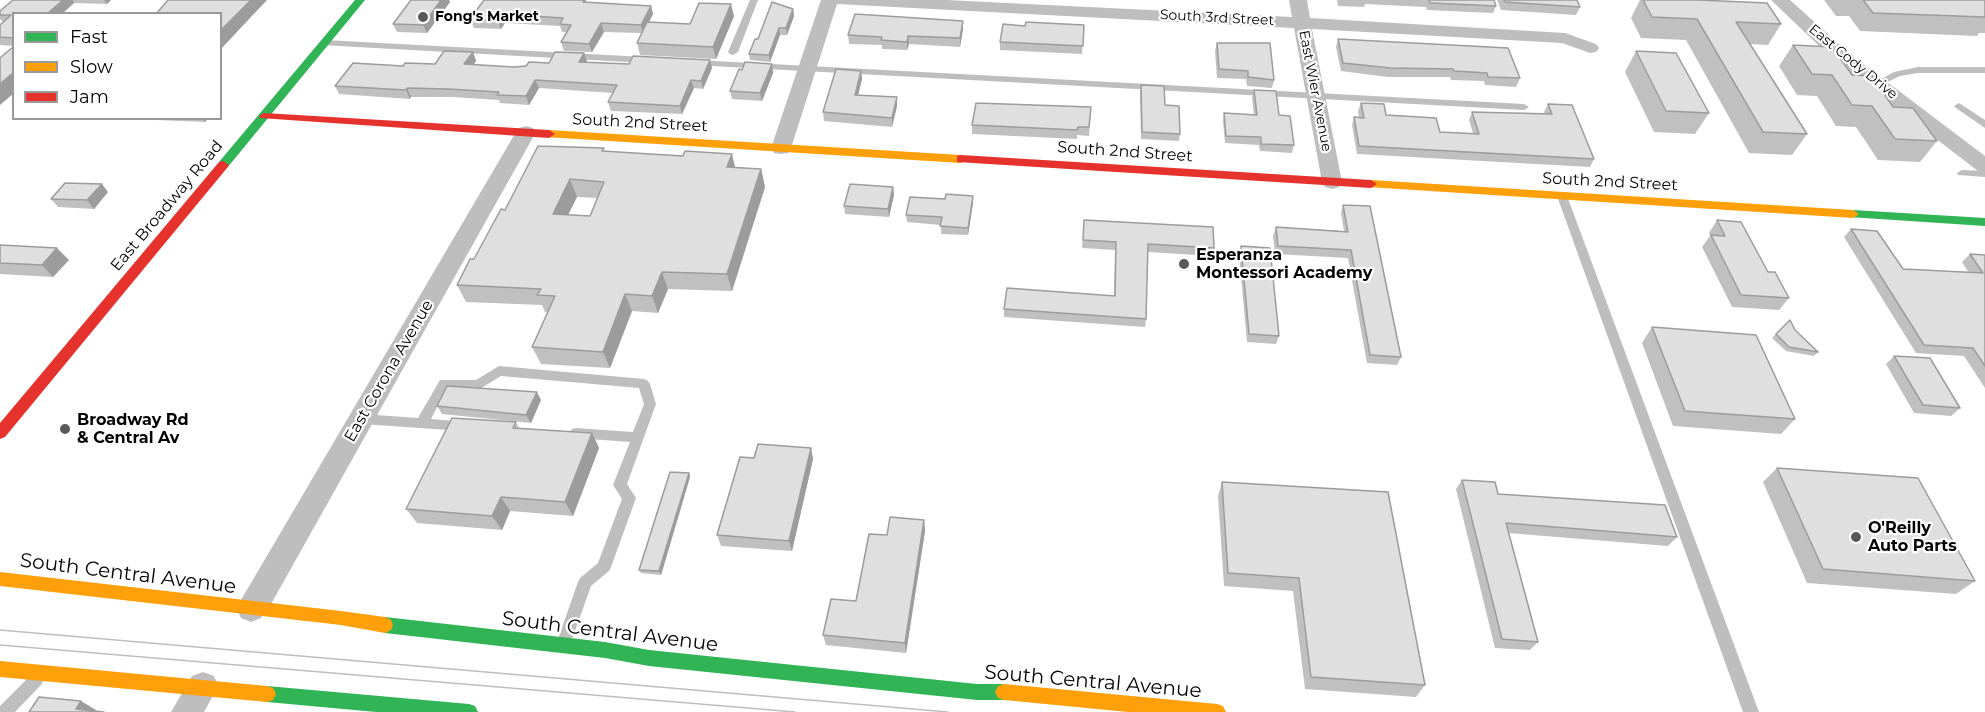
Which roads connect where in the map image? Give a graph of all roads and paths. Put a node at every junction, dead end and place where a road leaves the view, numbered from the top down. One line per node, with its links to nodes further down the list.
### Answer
1 (360, 0): 8 (main road, East Broadway Road)
2 (754, 0): 10 (lane)
3 (830, 0): 13 (street)
4 (842, 0): 7 (street, South 3rd Street)
5 (1298, 0): 7 (street, East Wier Avenue)
6 (1780, 0): 15 (street, East Cody Drive)
7 (1302, 23): 9 (street, South 3rd Street); 16 (street, East Wier Avenue)
8 (324, 43): 11 (lane); 19 (main road, East Broadway Road)
9 (1590, 48)
10 (733, 52)
11 (652, 61)
12 (687, 63): 13 (lane)
13 (806, 69): 16 (lane); 22 (street)
14 (1985, 70): 15 (lane)
15 (1877, 84): 23 (street, East Cody Drive)
16 (1316, 97): 18 (lane); 26 (street, East Wier Avenue)
17 (1959, 106): 20 (lane)
18 (1524, 107)
19 (264, 116): 21 (main road, South 2nd Street); 33 (main road, East Broadway Road)
20 (1985, 125)
21 (525, 132): 22 (main road, South 2nd Street); 29 (street, East Corona Avenue)
22 (781, 148): 26 (main road, South 2nd Street)
23 (1985, 166)
24 (1962, 173): 25 (lane)
25 (1985, 174)
26 (1332, 182): 27 (main road, South 2nd Street)
27 (1562, 196): 28 (main road, South 2nd Street); 46 (lane)
28 (1985, 222)
29 (362, 419): 30 (lane); 36 (street, East Corona Avenue)
30 (423, 423): 31 (lane); 34 (lane)
31 (482, 427)
32 (566, 432): 34 (lane)
33 (0, 433)
34 (638, 437): 37 (lane)
35 (0, 579): 36 (main road, South Central Avenue)
36 (251, 609): 37 (main road, South Central Avenue)
37 (562, 646): 41 (main road, South Central Avenue)
38 (0, 669): 39 (main road)
39 (43, 673): 40 (main road); 42 (lane)
40 (203, 686): 43 (street); 44 (main road)
41 (1001, 702): 45 (main road, South Central Avenue)
42 (5, 712)
43 (186, 712)
44 (469, 712)
45 (1217, 712)
46 (1751, 712)

